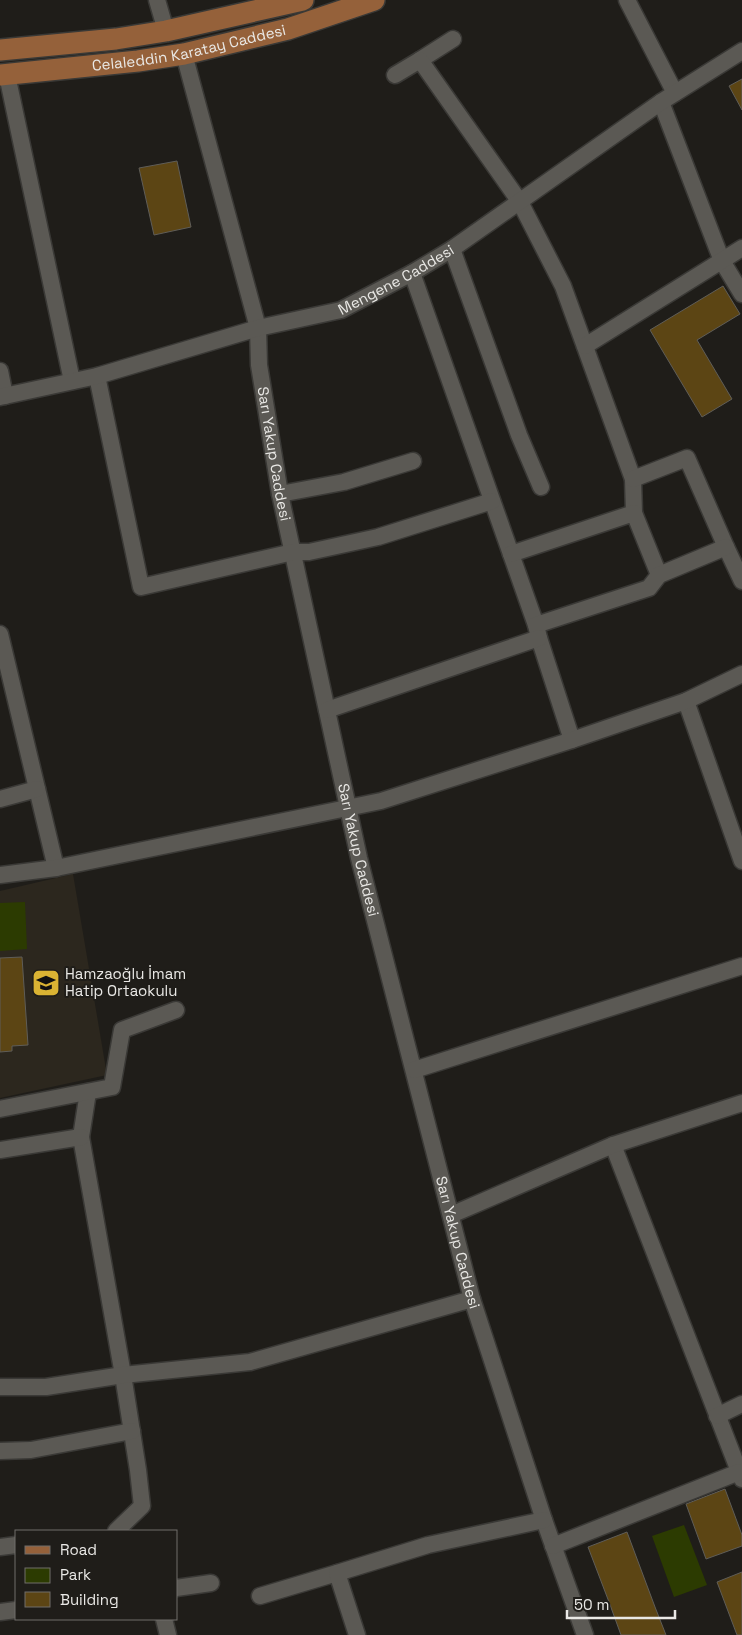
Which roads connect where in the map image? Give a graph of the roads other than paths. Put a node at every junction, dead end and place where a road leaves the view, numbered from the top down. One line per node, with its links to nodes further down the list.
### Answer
1 (157, 0): 5 (street)
2 (303, 0): 5 (main road, Celaleddin Karatay Caddesi)
3 (374, 0): 9 (main road, Celaleddin Karatay Caddesi)
4 (626, 0): 13 (street)
5 (166, 31): 7 (main road, Celaleddin Karatay Caddesi)
6 (453, 39): 10 (street)
7 (1, 45)
8 (742, 51): 13 (street, Mengene Caddesi)
9 (184, 54): 11 (main road, Celaleddin Karatay Caddesi); 21 (street, Sarı Yakup Caddesi)
10 (420, 60): 12 (street); 15 (street)
11 (3, 75): 25 (street)
12 (395, 75)
13 (675, 93): 14 (street, Mengene Caddesi)
14 (661, 102): 15 (street, Mengene Caddesi); 18 (street)
15 (520, 202): 17 (street, Mengene Caddesi); 22 (street)
16 (742, 248): 18 (street)
17 (452, 249): 19 (street, Mengene Caddesi); 29 (street)
18 (722, 261): 20 (street); 22 (street)
19 (412, 273): 21 (street, Mengene Caddesi); 31 (street)
20 (742, 294)
21 (258, 328): 24 (street, Mengene Caddesi); 30 (street, Sarı Yakup Caddesi)
22 (585, 346): 28 (street)
23 (0, 371): 26 (street)
24 (97, 376): 25 (street, Mengene Caddesi); 34 (street)
25 (72, 381): 26 (street, Mengene Caddesi)
26 (3, 397)
27 (414, 461): 30 (street)
28 (633, 479): 32 (street); 33 (street)
29 (541, 487)
30 (280, 494): 34 (street, Sarı Yakup Caddesi)
31 (492, 501): 34 (street); 35 (street)
32 (634, 513): 35 (street); 36 (street)
33 (726, 548): 36 (street); 37 (street)
34 (293, 552): 43 (street, Sarı Yakup Caddesi)
35 (511, 554): 38 (street)
36 (660, 575): 38 (street)
37 (742, 581)
38 (537, 632): 43 (street); 44 (street)
39 (0, 634): 41 (street)
40 (742, 674): 42 (street)
41 (7, 700): 45 (street)
42 (686, 701): 44 (street); 48 (street)
43 (328, 710): 47 (street, Sarı Yakup Caddesi)
44 (572, 740): 47 (street)
45 (37, 790): 46 (street); 49 (street)
46 (0, 799)
47 (348, 807): 49 (street); 53 (street, Sarı Yakup Caddesi)
48 (742, 861)
49 (56, 868): 50 (street)
50 (0, 875)
51 (742, 966): 53 (street)
52 (176, 1010): 54 (street)
53 (414, 1070): 60 (street, Sarı Yakup Caddesi)
54 (88, 1092): 56 (street); 57 (street)
55 (742, 1103): 58 (street)
56 (0, 1110)
57 (81, 1137): 59 (street); 62 (street)
58 (613, 1145): 60 (street); 65 (street)
59 (0, 1150)
60 (451, 1215): 61 (street, Sarı Yakup Caddesi)
61 (472, 1299): 62 (street); 69 (street, Sarı Yakup Caddesi)
62 (123, 1375): 63 (street); 66 (street)
63 (0, 1387)
64 (742, 1404): 65 (street)
65 (717, 1416): 68 (street)
66 (132, 1431): 67 (street); 70 (street)
67 (0, 1451)
68 (741, 1476): 72 (street)
69 (544, 1520): 72 (street, Sarı Yakup Caddesi); 74 (street)
70 (117, 1530)
71 (15, 1545): 73 (street)
72 (553, 1546): 83 (street, Sarı Yakup Caddesi)
73 (0, 1547)
74 (337, 1573): 77 (street); 82 (street)
75 (212, 1583): 76 (street)
76 (178, 1588)
77 (260, 1596)
78 (15, 1610): 79 (street)
79 (0, 1612)
80 (164, 1620): 81 (street)
81 (168, 1635)
82 (357, 1635)
83 (585, 1635)

